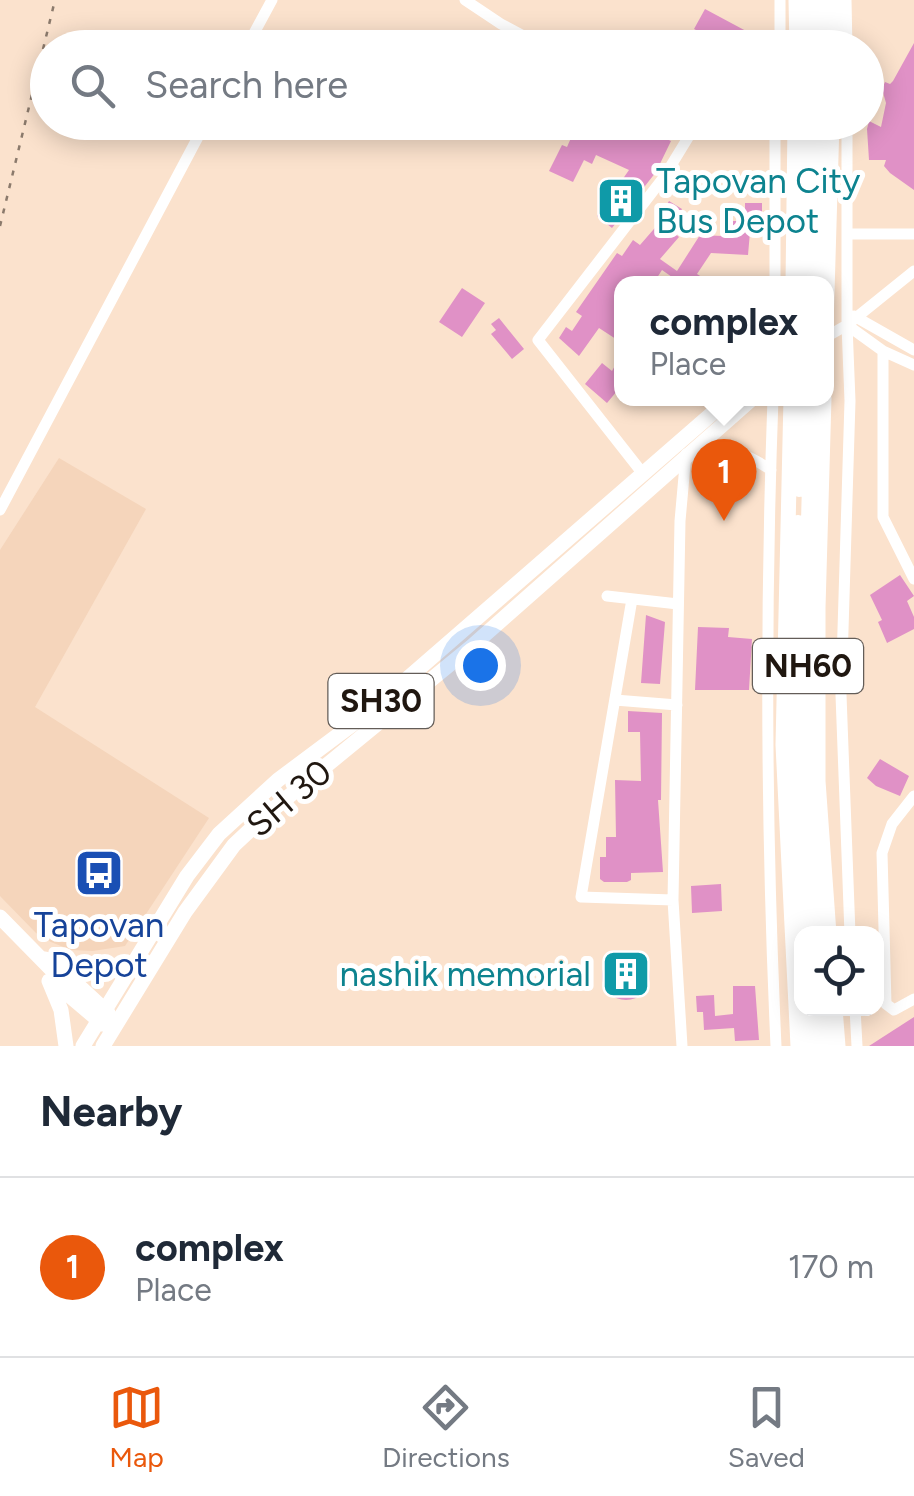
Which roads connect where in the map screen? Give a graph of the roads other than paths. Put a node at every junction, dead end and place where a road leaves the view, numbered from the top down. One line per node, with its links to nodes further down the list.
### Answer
1 (272, 0): 9 (street)
2 (465, 0): 10 (street)
3 (780, 0): 11 (street)
4 (796, 0): 12 (main road)
5 (809, 0): 13 (highway)
6 (824, 0): 14 (highway)
7 (836, 0): 15 (main road)
8 (846, 0): 16 (street)
9 (256, 30)
10 (512, 30)
11 (780, 30)
12 (797, 30)
13 (809, 30)
14 (824, 30)
15 (835, 30)
16 (847, 30)
17 (196, 140): 48 (street)
18 (686, 140): 47 (street)
19 (775, 140): 28 (street)
20 (796, 140): 29 (main road)
21 (807, 140): 30 (highway)
22 (823, 140): 31 (highway)
23 (831, 140): 32 (main road)
24 (847, 140): 25 (street)
25 (848, 234): 26 (street); 33 (street)
26 (914, 234)
27 (914, 271): 33 (street)
28 (775, 276)
29 (793, 276)
30 (804, 276)
31 (819, 276)
32 (827, 276)
33 (850, 320): 34 (street); 35 (street); 36 (street); 63 (street)
34 (834, 331)
35 (883, 350): 37 (street); 49 (street)
36 (914, 350)
37 (914, 365)
38 (723, 406): 45 (main road, SH 30 / SH30)
39 (742, 406): 45 (main road, SH 30 / SH30)
40 (774, 406): 46 (street)
41 (791, 406): 78 (main road)
42 (801, 406): 60 (highway, NH60)
43 (814, 406): 61 (highway, NH60)
44 (824, 406): 62 (main road)
45 (680, 452): 46 (street); 47 (main road, SH 30 / SH30); 52 (street); 57 (main road, SH 30 / SH30)
46 (770, 470): 77 (street)
47 (644, 475): 56 (main road, SH 30 / SH30)
48 (0, 510)
49 (913, 574)
50 (607, 596): 51 (street)
51 (632, 599): 52 (street); 53 (street)
52 (678, 604): 54 (street)
53 (615, 700): 54 (street); 58 (street)
54 (676, 704): 58 (street)
55 (914, 796): 66 (street)
56 (228, 826): 57 (main road); 65 (main road, SH 30 / SH30)
57 (240, 840): 72 (main road, SH 30 / SH30)
58 (673, 900): 76 (street)
59 (0, 917): 64 (main road)
60 (803, 926)
61 (818, 926)
62 (828, 926)
63 (850, 926)
64 (41, 958): 65 (main road); 67 (main road); 73 (main road)
65 (129, 970): 67 (main road, SH 30 / SH30)
66 (914, 999)
67 (102, 1015): 72 (main road); 74 (main road, SH 30 / SH30)
68 (811, 1016): 79 (highway)
69 (825, 1016): 80 (highway)
70 (836, 1016): 81 (main road)
71 (854, 1016): 82 (street)
72 (114, 1028): 75 (main road, SH 30 / SH30)
73 (66, 1046)
74 (83, 1046)
75 (103, 1046)
76 (682, 1046)
77 (776, 1046)
78 (798, 1046)
79 (813, 1046)
80 (828, 1046)
81 (838, 1046)
82 (856, 1046)

